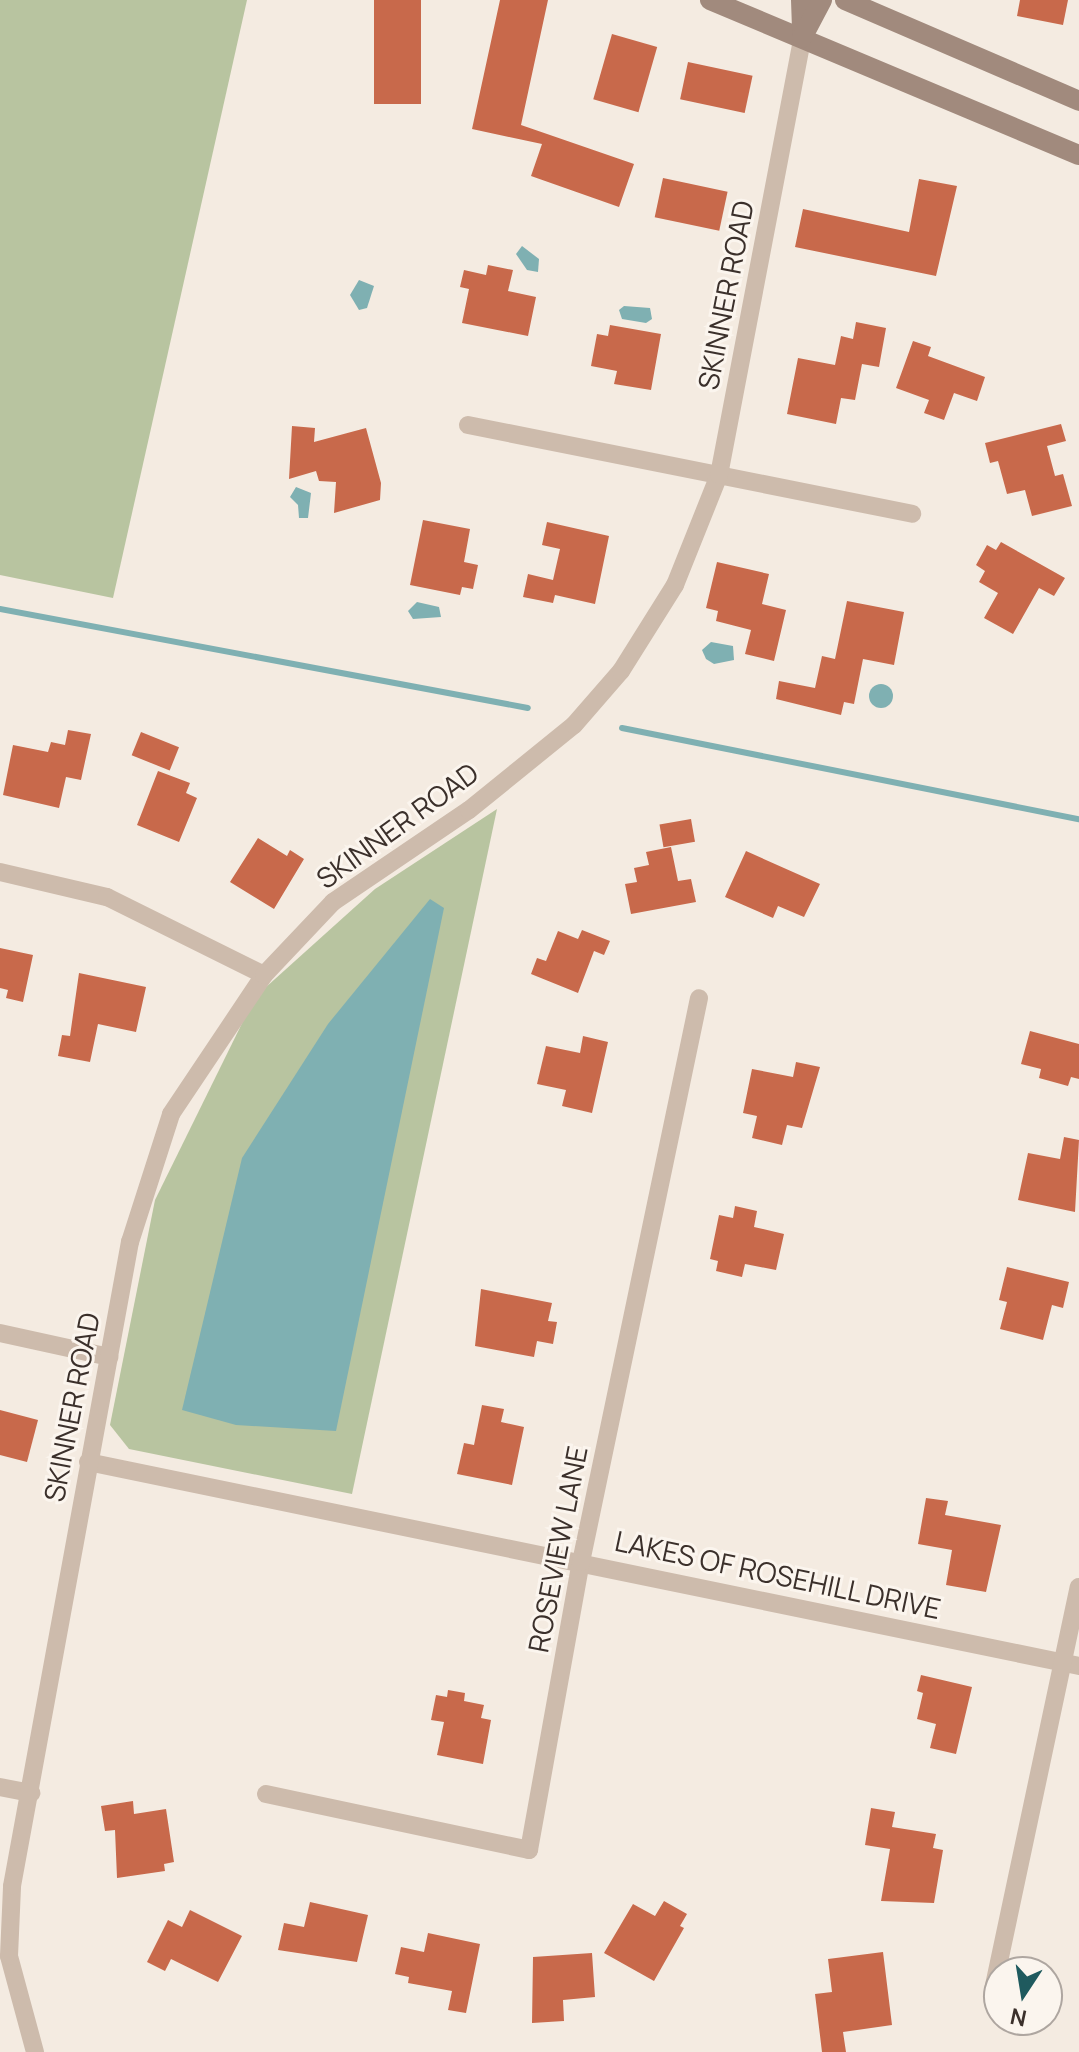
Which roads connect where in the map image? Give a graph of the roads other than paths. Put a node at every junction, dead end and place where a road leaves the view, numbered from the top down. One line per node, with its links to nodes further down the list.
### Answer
1 (710, 0): 5 (main road)
2 (801, 0): 5 (main road, SKINNER ROAD)
3 (822, 0): 5 (main road, SKINNER ROAD)
4 (845, 0): 6 (main road)
5 (802, 38): 7 (main road); 9 (street, SKINNER ROAD)
6 (1079, 101)
7 (1079, 155)
8 (468, 425): 9 (street)
9 (719, 475): 10 (street); 12 (street, SKINNER ROAD)
10 (912, 514)
11 (0, 872): 12 (street)
12 (264, 975): 15 (street, SKINNER ROAD)
13 (699, 998): 17 (street, ROSEVIEW LANE)
14 (0, 1333): 15 (street)
15 (109, 1357): 16 (street, SKINNER ROAD)
16 (88, 1462): 17 (street, LAKES OF ROSEHILL DRIVE); 21 (street, SKINNER ROAD)
17 (581, 1562): 19 (street, LAKES OF ROSEHILL DRIVE); 22 (street, ROSEVIEW LANE)
18 (1079, 1587): 19 (street)
19 (1071, 1664): 23 (street)
20 (0, 1787): 21 (street)
21 (31, 1793): 24 (street, SKINNER ROAD)
22 (266, 1794)
23 (1001, 1956)
24 (35, 2052)

